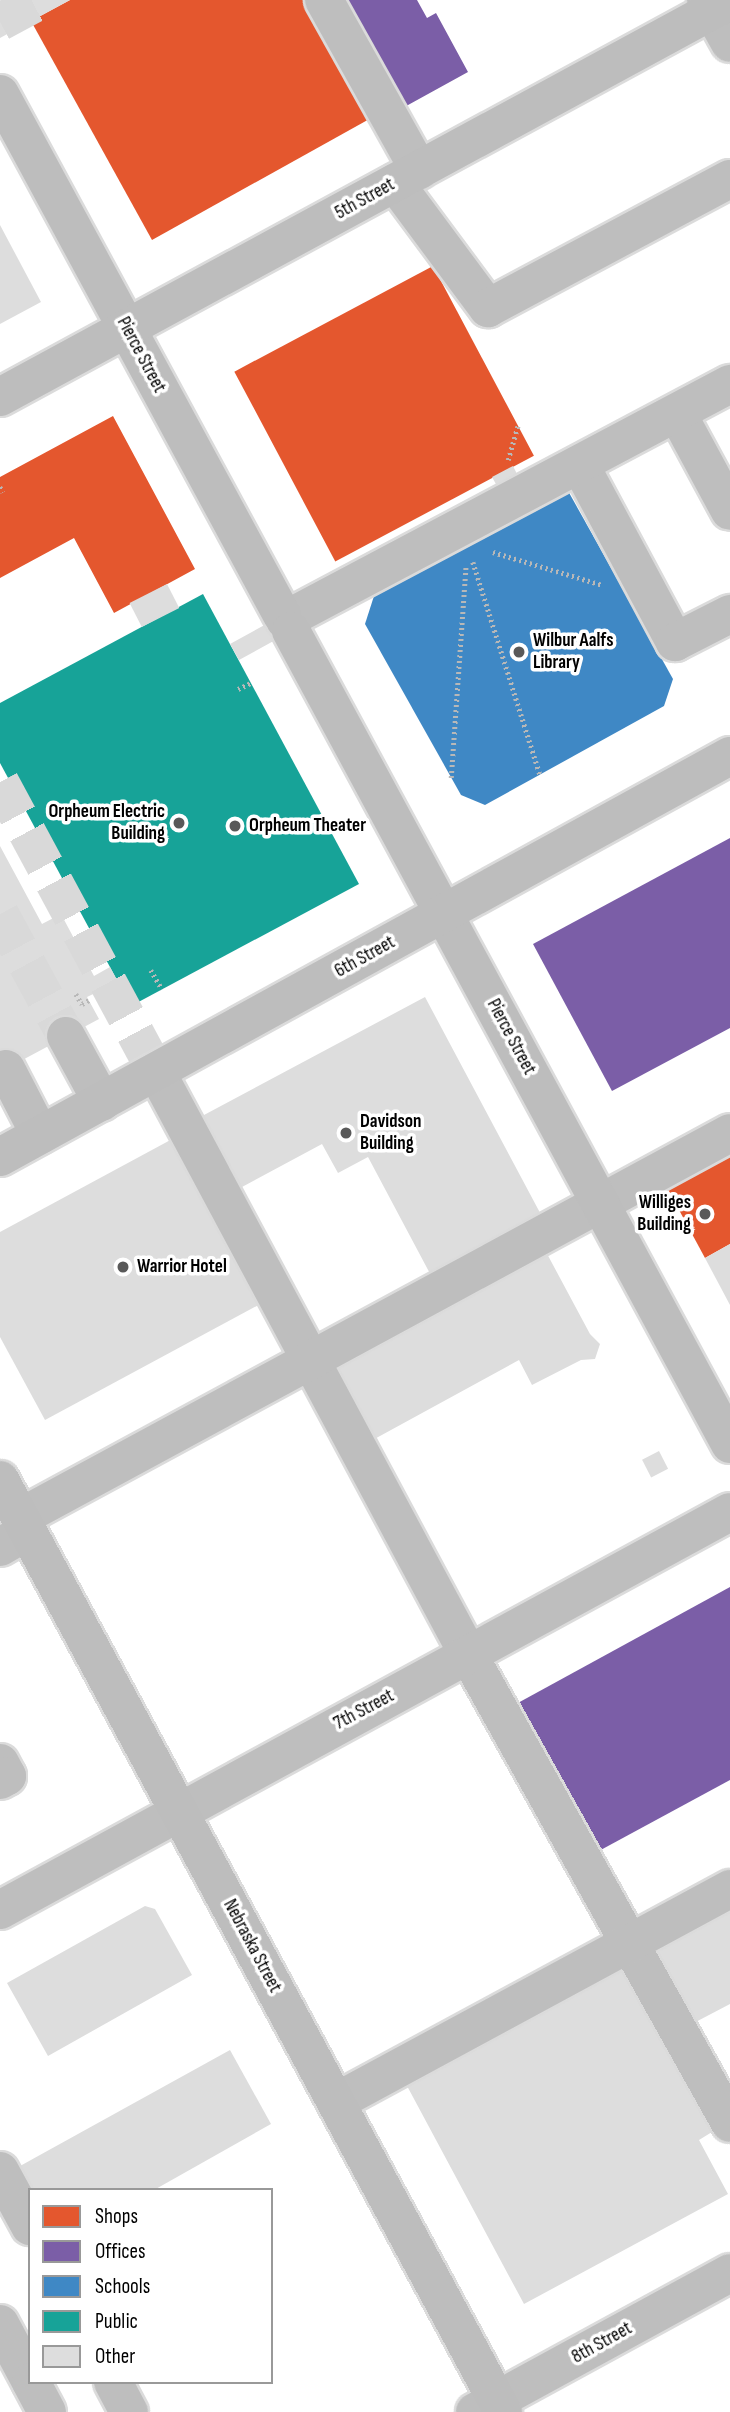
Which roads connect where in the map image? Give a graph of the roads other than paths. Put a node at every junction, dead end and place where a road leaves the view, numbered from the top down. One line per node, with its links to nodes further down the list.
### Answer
1 (324, 0): 4 (street)
2 (719, 14): 4 (main road, 5th Street)
3 (0, 94): 6 (main road, Pierce Street)
4 (407, 177): 5 (street); 6 (main road, 5th Street)
5 (730, 179)
6 (127, 328): 8 (main road, 5th Street); 13 (main road, Pierce Street)
7 (730, 384): 9 (street)
8 (0, 397)
9 (677, 413): 10 (street); 11 (street)
10 (580, 465): 12 (street); 13 (street)
11 (730, 511)
12 (730, 614)
13 (286, 622): 15 (main road, Pierce Street)
14 (730, 756): 15 (main road, 6th Street)
15 (444, 913): 18 (main road, 6th Street); 23 (main road, Pierce Street)
16 (66, 1036): 19 (street)
17 (6, 1069): 21 (street)
18 (157, 1073): 19 (main road, 6th Street); 24 (street)
19 (102, 1102): 21 (main road, 6th Street)
20 (730, 1133): 23 (street)
21 (40, 1135): 22 (main road, 6th Street)
22 (2, 1153)
23 (601, 1203): 24 (street); 25 (main road, Pierce Street)
24 (310, 1360): 28 (street); 29 (street)
25 (730, 1444)
26 (0, 1480): 28 (main road, Nebraska Street)
27 (730, 1512): 29 (street, 7th Street)
28 (16, 1532): 32 (main road, Nebraska Street)
29 (468, 1654): 32 (street, 7th Street); 35 (street)
30 (0, 1763): 31 (street)
31 (0, 1780)
32 (178, 1810): 34 (street, 7th Street); 36 (main road, Nebraska Street)
33 (730, 1889): 35 (street)
34 (0, 1910)
35 (630, 1944): 36 (street); 37 (street)
36 (336, 2102): 45 (main road, Nebraska Street)
37 (730, 2123)
38 (0, 2171): 39 (street)
39 (28, 2222)
40 (730, 2273): 45 (street, 8th Street)
41 (0, 2324): 42 (street)
42 (28, 2377)
43 (32, 2384): 46 (street)
44 (114, 2384): 47 (street)
45 (492, 2408)
46 (47, 2412)
47 (130, 2412)

